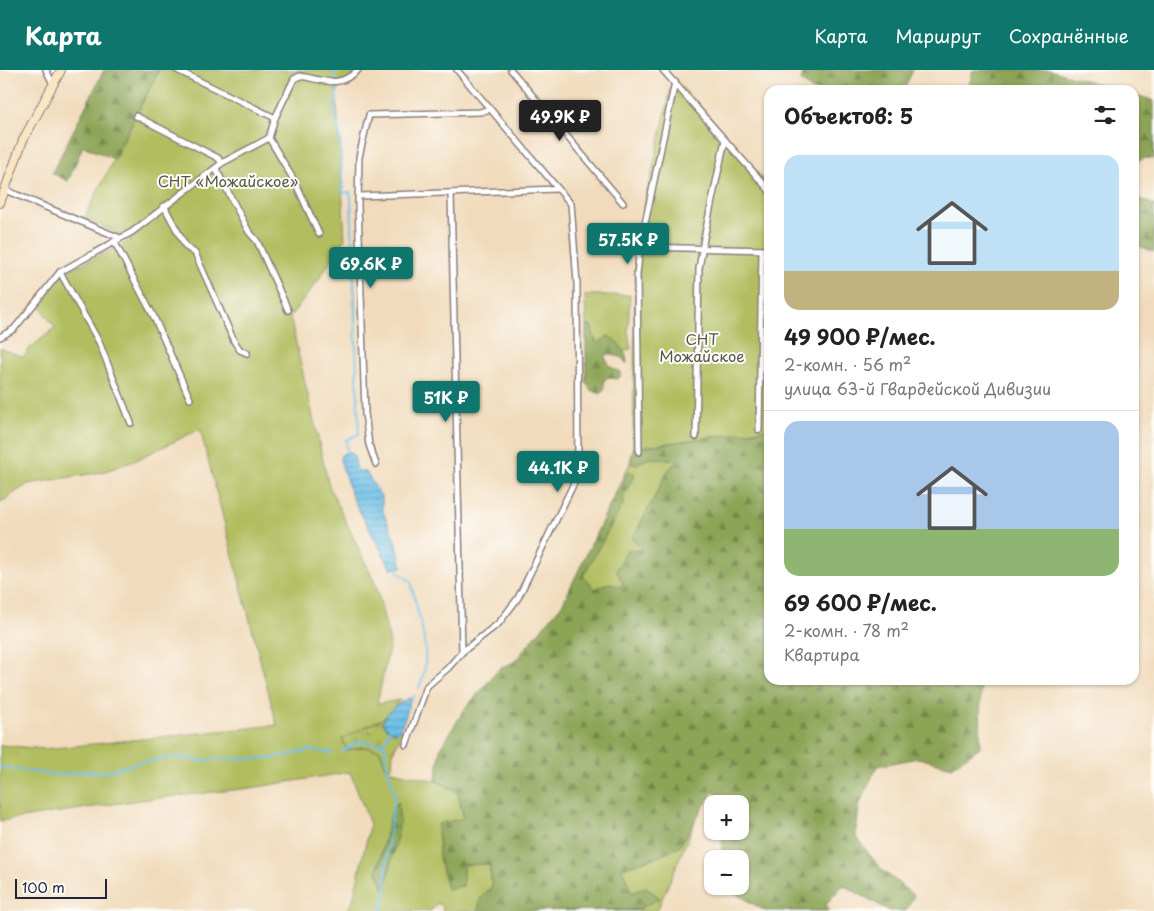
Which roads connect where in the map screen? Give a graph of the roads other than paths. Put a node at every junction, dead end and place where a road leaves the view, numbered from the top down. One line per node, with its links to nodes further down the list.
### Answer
1 (46, 70): 10 (street)
2 (61, 70): 10 (street)
3 (177, 70): 13 (street)
4 (358, 70): 8 (street)
5 (457, 70): 11 (street)
6 (511, 70): 23 (street)
7 (664, 71): 9 (street)
8 (299, 73): 13 (street)
9 (675, 82): 15 (street); 29 (street)
10 (53, 84): 20 (street)
11 (490, 109): 19 (street); 22 (street)
12 (136, 116): 16 (street)
13 (275, 118): 14 (street)
14 (269, 138): 16 (street); 26 (street)
15 (725, 140): 18 (street); 30 (street)
16 (222, 164): 17 (street)
17 (216, 169): 25 (street); 33 (street)
18 (764, 184)
19 (558, 188): 21 (street); 42 (street)
20 (5, 190): 24 (street); 27 (street)
21 (452, 194): 22 (street); 42 (street)
22 (359, 196): 41 (street)
23 (623, 202)
24 (0, 203)
25 (164, 206): 27 (street); 35 (street)
26 (319, 234)
27 (120, 238): 28 (street)
28 (114, 241): 32 (street); 36 (street)
29 (640, 247): 30 (street); 40 (street)
30 (702, 249): 31 (street); 39 (street)
31 (762, 251): 38 (street)
32 (60, 272): 34 (street); 37 (street)
33 (288, 310)
34 (0, 338)
35 (247, 353)
36 (190, 399)
37 (131, 423)
38 (759, 430)
39 (696, 437)
40 (639, 452)
41 (376, 464)
42 (462, 652): 43 (street)
43 (406, 745)

